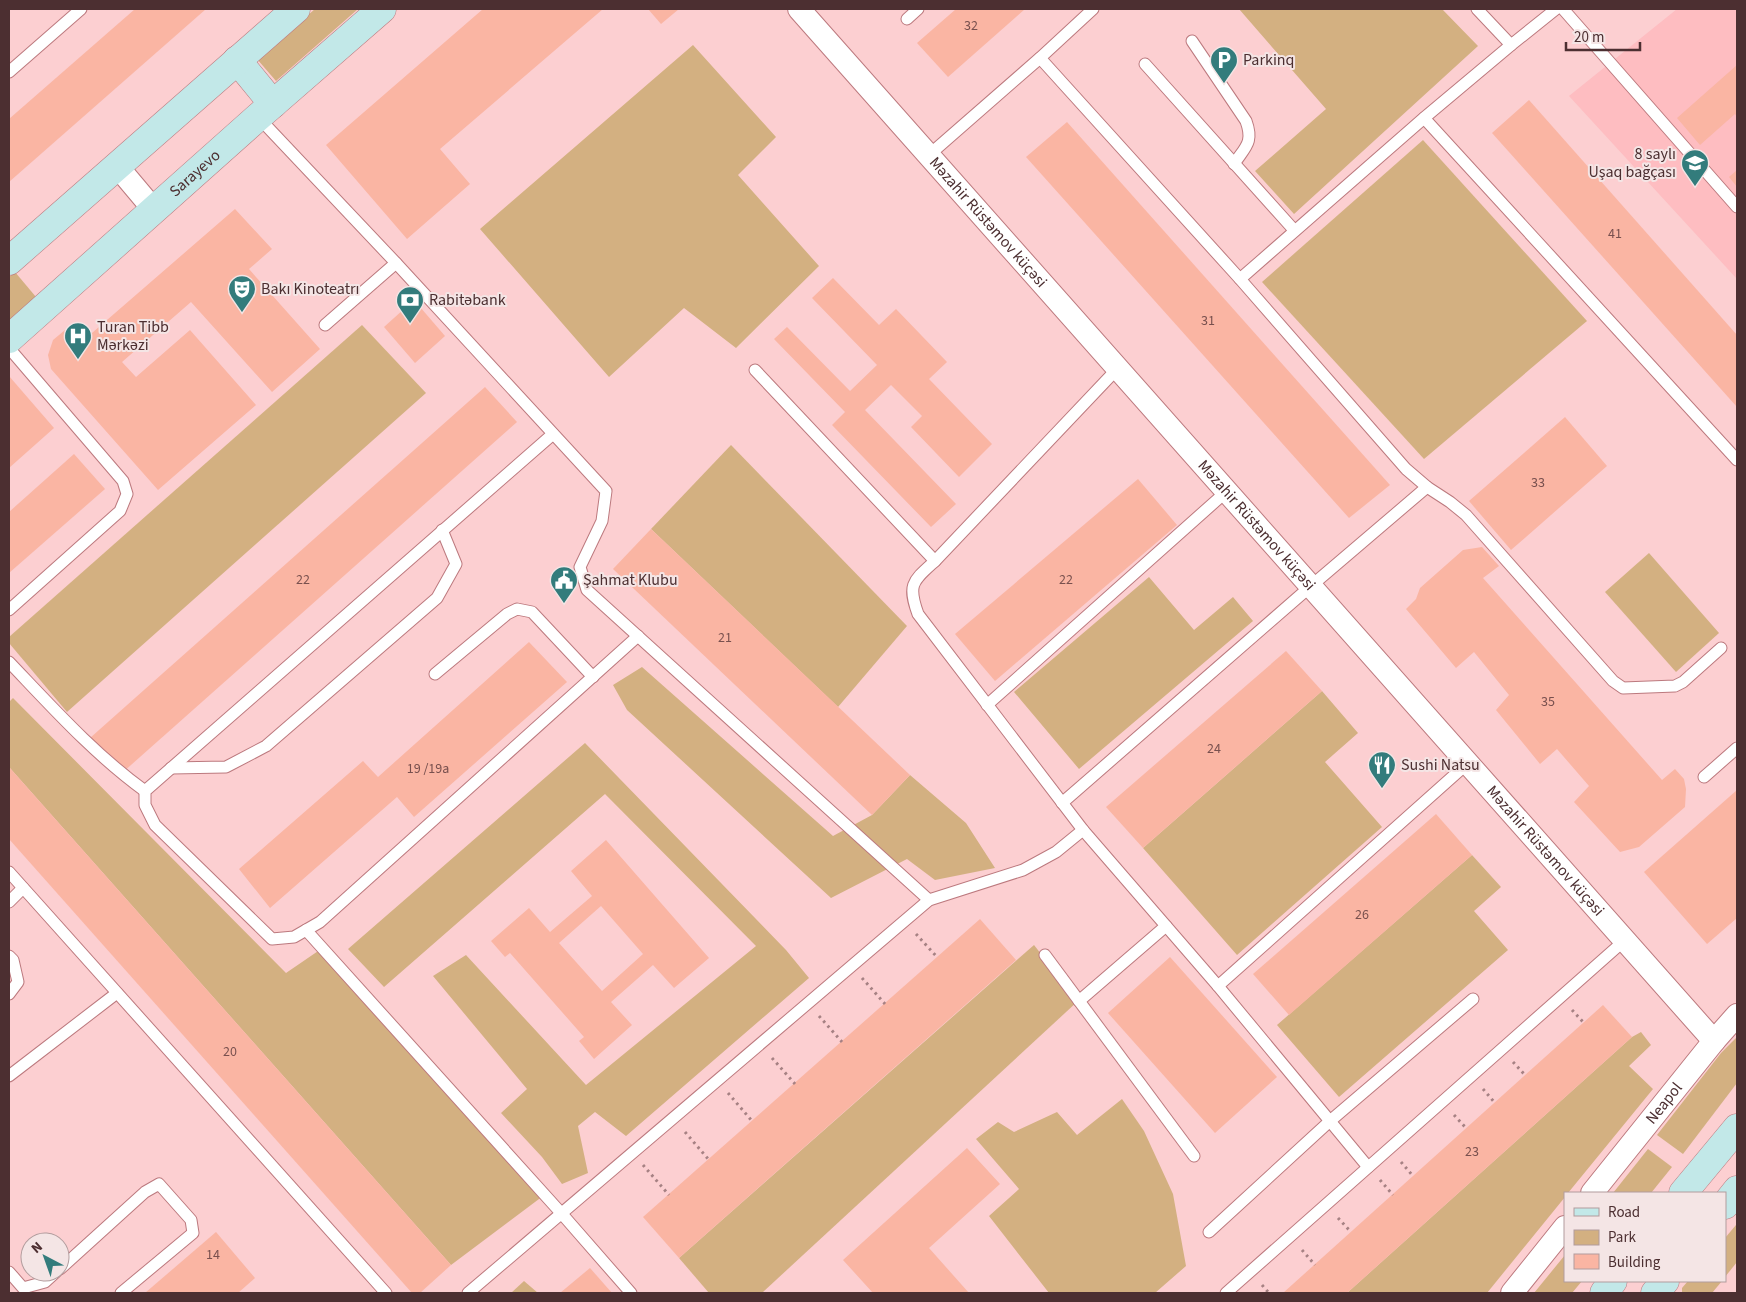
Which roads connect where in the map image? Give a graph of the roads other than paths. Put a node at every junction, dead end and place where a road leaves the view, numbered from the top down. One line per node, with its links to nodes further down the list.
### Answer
1 (81, 9): 16 (lane)
2 (296, 9): 14 (street)
3 (382, 9): 17 (street, Sarayevo)
4 (799, 9): 19 (street, Məzahir Rüstəmov küçəsi)
5 (918, 9): 10 (lane)
6 (1093, 9): 13 (lane)
7 (1478, 9): 12 (lane)
8 (1556, 9): 12 (lane)
9 (1563, 9): 22 (lane)
10 (907, 18)
11 (1192, 41): 20 (lane)
12 (1511, 45): 18 (lane)
13 (1040, 58): 19 (lane); 27 (lane)
14 (237, 60): 17 (street); 21 (street)
15 (1145, 64): 20 (lane)
16 (9, 72)
17 (266, 110): 23 (street, Sarayevo); 26 (lane)
18 (1424, 118): 24 (lane); 34 (lane)
19 (929, 156): 31 (street, Məzahir Rüstəmov küçəsi)
20 (1234, 164): 24 (lane)
21 (117, 166): 23 (street); 25 (street)
22 (1737, 207)
23 (154, 210): 29 (street, Sarayevo)
24 (1294, 230): 27 (lane)
25 (9, 261)
26 (396, 263): 28 (lane); 33 (lane)
27 (1240, 279): 35 (lane)
28 (325, 325)
29 (9, 339)
30 (9, 348): 40 (lane)
31 (1118, 368): 36 (street, Məzahir Rüstəmov küçəsi); 38 (lane)
32 (755, 370): 38 (lane)
33 (553, 434): 37 (lane); 41 (lane)
34 (1737, 460)
35 (1427, 487): 39 (lane); 42 (lane)
36 (1227, 491): 39 (street, Məzahir Rüstəmov küçəsi); 46 (lane)
37 (442, 530): 49 (lane); 49 (lane)
38 (935, 561): 46 (lane)
39 (1311, 586): 48 (street, Məzahir Rüstəmov küçəsi); 52 (lane)
40 (9, 610)
41 (638, 636): 45 (lane); 56 (lane)
42 (1721, 648)
43 (9, 662): 51 (lane)
44 (435, 674): 45 (lane)
45 (593, 677): 59 (lane)
46 (987, 705): 52 (lane)
47 (1737, 748): 50 (lane)
48 (1468, 764): 60 (street, Məzahir Rüstəmov küçəsi); 63 (lane)
49 (171, 768): 51 (lane)
50 (1704, 777)
51 (145, 791): 59 (lane)
52 (1062, 804): 53 (lane)
53 (1083, 830): 56 (lane); 58 (lane)
54 (9, 872): 55 (lane)
55 (23, 888): 57 (lane); 64 (lane)
56 (929, 900): 79 (lane)
57 (9, 902)
58 (1166, 926): 63 (lane); 67 (lane)
59 (306, 930): 79 (lane)
60 (1625, 940): 69 (street, Məzahir Rüstəmov küçəsi); 74 (lane)
61 (1045, 955): 67 (lane)
62 (9, 956): 65 (lane)
63 (1218, 986): 71 (lane)
64 (116, 993): 70 (lane); 88 (lane)
65 (9, 994)
66 (1473, 999): 71 (lane)
67 (1079, 1001): 73 (lane)
68 (1737, 1015): 69 (street, Neapol)
69 (1714, 1041): 76 (street, Neapol)
70 (9, 1076)
71 (1330, 1121): 74 (lane); 81 (lane)
72 (1737, 1128): 77 (street)
73 (1194, 1156)
74 (1368, 1167): 91 (lane)
75 (1737, 1190): 78 (street)
76 (1593, 1192)
77 (1684, 1192)
78 (1726, 1204)
79 (562, 1214): 89 (lane); 90 (lane)
80 (1564, 1228): 92 (street)
81 (1209, 1232)
82 (70, 1260): 87 (lane)
83 (9, 1272): 84 (lane)
84 (45, 1282)
85 (1613, 1282): 93 (street)
86 (1664, 1282): 94 (street)
87 (122, 1293)
88 (386, 1293)
89 (468, 1293)
90 (631, 1293)
91 (1226, 1293)
92 (1512, 1293)
93 (1604, 1293)
94 (1655, 1293)

